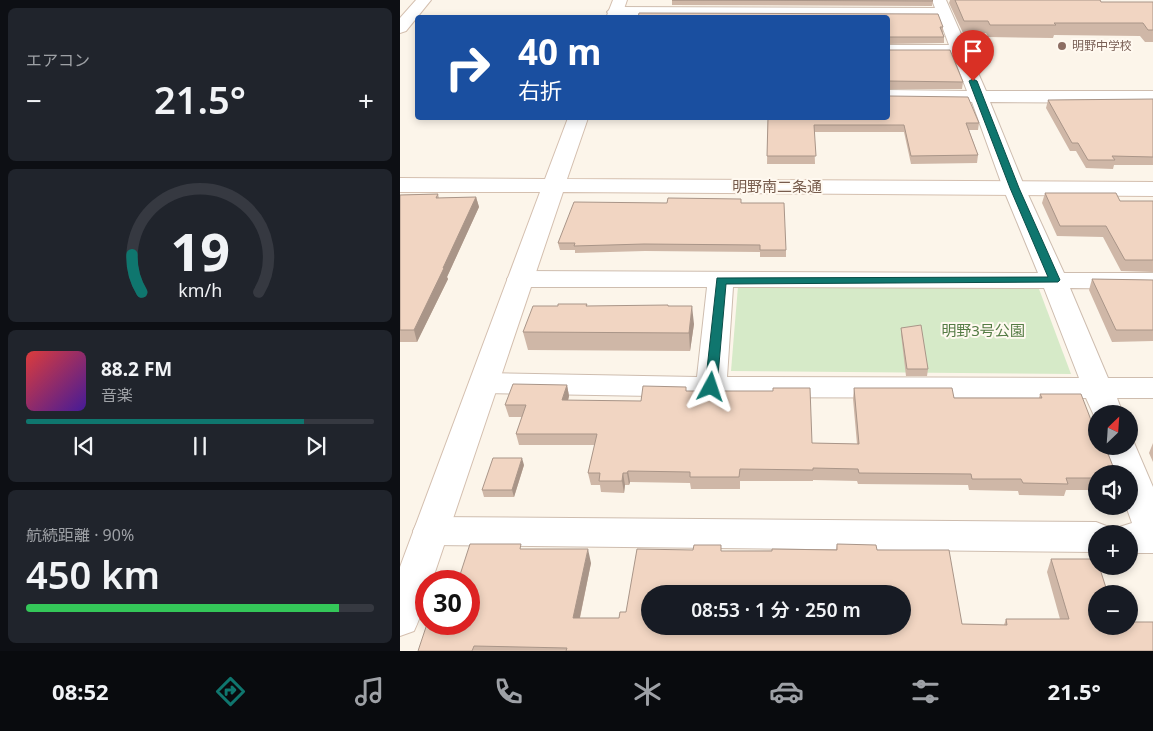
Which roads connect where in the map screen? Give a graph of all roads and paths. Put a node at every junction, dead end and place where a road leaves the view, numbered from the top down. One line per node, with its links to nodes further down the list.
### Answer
1 (424, 0): 4 (street)
2 (942, 7): 3 (street); 6 (street)
3 (616, 10)
4 (400, 28)
5 (890, 50): 6 (street)
6 (960, 50): 8 (street)
7 (890, 96): 8 (street)
8 (980, 97): 9 (street); 13 (street)
9 (1153, 97)
10 (577, 120): 12 (street)
11 (400, 186): 12 (street, 明野南二条通)
12 (554, 186): 13 (street, 明野南二条通); 15 (street)
13 (1014, 188): 14 (street, 明野南二条通); 17 (street)
14 (1153, 189)
15 (520, 279): 16 (street); 19 (street)
16 (721, 280): 17 (street); 20 (street)
17 (1054, 280): 18 (street); 22 (street)
18 (1153, 281)
19 (484, 383): 20 (street); 24 (street)
20 (711, 387): 22 (street)
21 (1153, 388): 22 (street)
22 (1103, 401)
23 (1123, 455): 25 (street)
24 (431, 531): 26 (street); 29 (street)
25 (1153, 532)
26 (1088, 537)
27 (1138, 538): 28 (street)
28 (1153, 538)
29 (400, 619)

